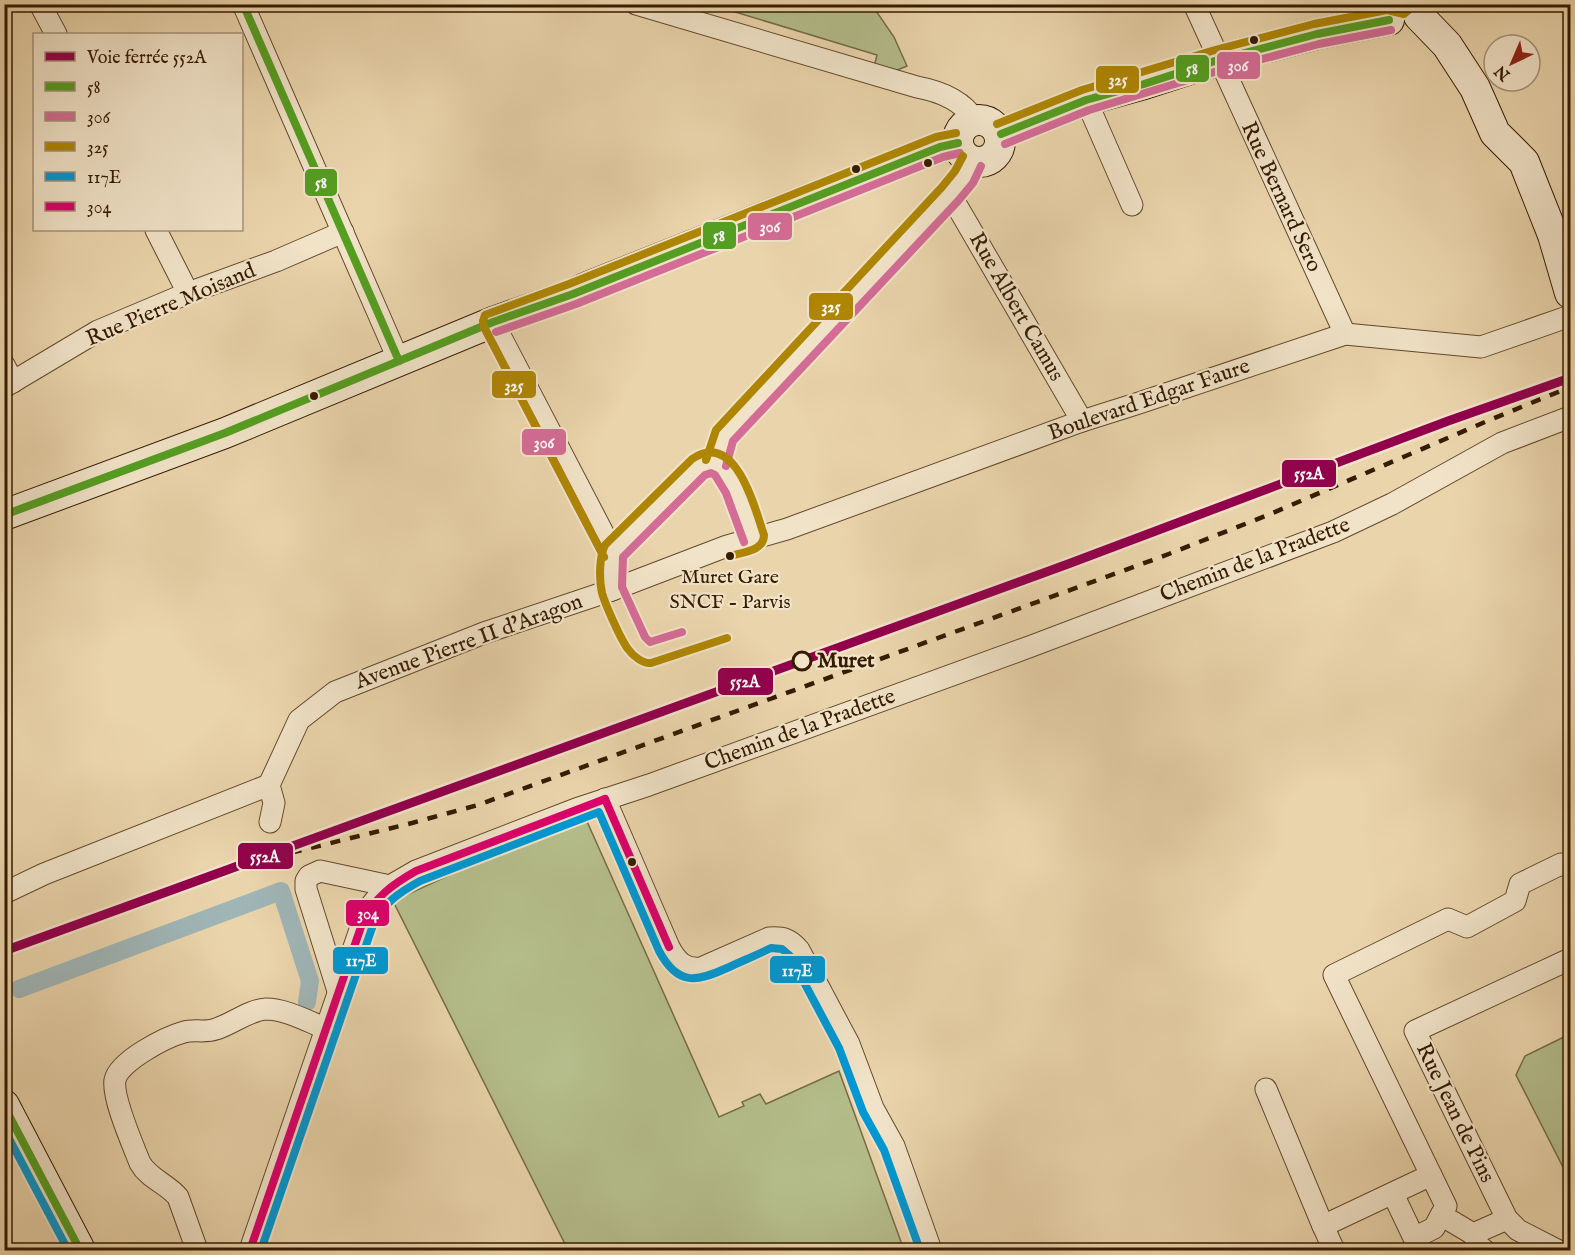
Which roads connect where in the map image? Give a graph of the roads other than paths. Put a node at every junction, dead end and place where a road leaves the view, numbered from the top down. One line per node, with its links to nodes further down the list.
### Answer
1 (40, 4): 7 (street)
2 (243, 4): 15 (street)
3 (636, 4): 11 (street)
4 (1194, 4): 8 (street, Rue Bernard Sero)
5 (1384, 10): 6 (main road); 8 (main road)
6 (1420, 10): 17 (main road)
7 (55, 33)
8 (1218, 60): 9 (main road); 19 (street, Rue Bernard Sero)
9 (1086, 100): 10 (main road); 13 (street)
10 (1001, 134): 11 (main road); 11 (main road)
11 (968, 141): 12 (street); 18 (main road)
12 (950, 194): 23 (street, Rue Albert Camus); 24 (street)
13 (1131, 205)
14 (157, 231): 16 (street)
15 (343, 232): 16 (street, Rue Pierre Moisand); 20 (street)
16 (188, 293): 21 (street, Rue Pierre Moisand)
17 (1564, 313): 19 (street, Boulevard Edgar Faure)
18 (493, 322): 20 (main road); 27 (street)
19 (1345, 334): 23 (street, Boulevard Edgar Faure)
20 (399, 361): 25 (main road)
21 (7, 378)
22 (1570, 417): 30 (street, Chemin de la Pradette)
23 (1082, 421): 26 (street, Boulevard Edgar Faure)
24 (716, 463): 26 (street); 27 (street)
25 (4, 515)
26 (754, 538): 28 (street, Boulevard Edgar Faure)
27 (613, 552): 28 (street, Avenue Pierre II d'Aragon)
28 (612, 590): 29 (street, Avenue Pierre II d'Aragon)
29 (269, 785): 31 (street); 34 (street)
30 (604, 800): 33 (street, Chemin de la Pradette); 49 (street)
31 (270, 822)
32 (1570, 867): 40 (street)
33 (390, 886): 36 (street, Chemin de la Pradette); 36 (street)
34 (4, 893)
35 (1570, 959): 43 (street, Rue Jean de Pins)
36 (339, 994): 37 (street, Chemin de la Pradette)
37 (327, 1029): 47 (street); 48 (street, Chemin de la Pradette)
38 (1266, 1089): 44 (street)
39 (4, 1105): 46 (main road)
40 (1431, 1175): 41 (street); 42 (street)
41 (1393, 1194): 42 (street); 44 (street)
42 (1441, 1215): 45 (street)
43 (1507, 1219): 45 (street); 51 (street, Rue Jean de Pins)
44 (1323, 1226): 50 (street)
45 (1479, 1242)
46 (80, 1251)
47 (197, 1251)
48 (250, 1251)
49 (931, 1251)
50 (1334, 1251)
51 (1557, 1251)

